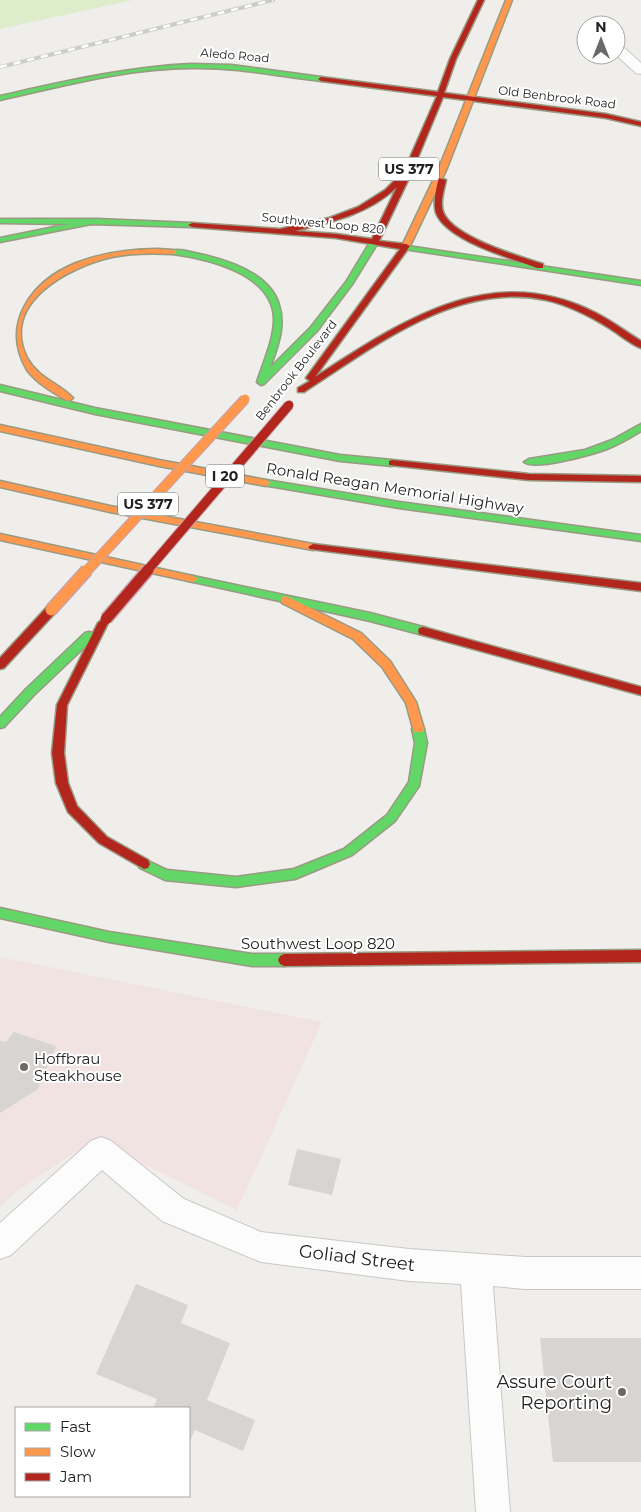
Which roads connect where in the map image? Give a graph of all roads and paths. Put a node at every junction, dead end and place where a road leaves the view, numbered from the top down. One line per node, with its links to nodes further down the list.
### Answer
1 (482, 0): 5 (main road, Benbrook Boulevard / US 377)
2 (509, 0): 7 (main road, Benbrook Boulevard / US 377)
3 (626, 57): 4 (street)
4 (641, 70)
5 (440, 96): 6 (main road, Aledo Road); 7 (main road, Aledo Road); 10 (main road, Benbrook Boulevard / US 377)
6 (0, 98)
7 (470, 99): 8 (main road, Old Benbrook Road); 9 (main road, Benbrook Boulevard / US 377)
8 (641, 124)
9 (443, 168): 16 (main road, Benbrook Boulevard / US 377); 17 (main road)
10 (407, 174): 13 (main road); 15 (main road, Benbrook Boulevard / US 377)
11 (0, 221): 12 (main road, Southwest Loop 820)
12 (97, 221): 13 (main road, Southwest Loop 820); 14 (main road)
13 (282, 231): 15 (main road, Southwest Loop 820)
14 (0, 240)
15 (375, 241): 16 (main road, Southwest Loop 820); 20 (main road, Benbrook Boulevard / US 377)
16 (406, 246): 17 (main road, Southwest Loop 820); 22 (main road, Benbrook Boulevard / US 377)
17 (540, 266): 18 (main road, Southwest Loop 820)
18 (641, 283)
19 (641, 345): 22 (main road)
20 (262, 382): 23 (main road); 38 (main road, Benbrook Boulevard / US 377, bridge)
21 (0, 388): 23 (main road)
22 (301, 390): 37 (main road, Benbrook Boulevard / US 377, bridge)
23 (95, 412): 26 (main road)
24 (641, 427): 26 (main road)
25 (0, 428): 30 (main road, Ronald Reagan Memorial Highway / I 20)
26 (375, 462): 27 (main road)
27 (641, 479)
28 (0, 484): 33 (main road)
29 (509, 507): 30 (main road)
30 (452, 514): 32 (main road, Ronald Reagan Memorial Highway / I 20)
31 (0, 537): 36 (main road)
32 (641, 538)
33 (315, 547): 34 (main road); 35 (main road)
34 (342, 564)
35 (641, 587)
36 (286, 600): 37 (main road); 41 (main road)
37 (104, 621): 42 (main road, Benbrook Boulevard / US 377)
38 (39, 623): 39 (main road); 40 (main road, Benbrook Boulevard / US 377)
39 (0, 650)
40 (0, 665)
41 (641, 691)
42 (0, 724)
43 (0, 913): 44 (main road, Southwest Loop 820)
44 (641, 956)
45 (0, 1244): 46 (street, Goliad Street)
46 (476, 1269): 47 (street, Goliad Street); 48 (street)
47 (641, 1272)
48 (493, 1512)

